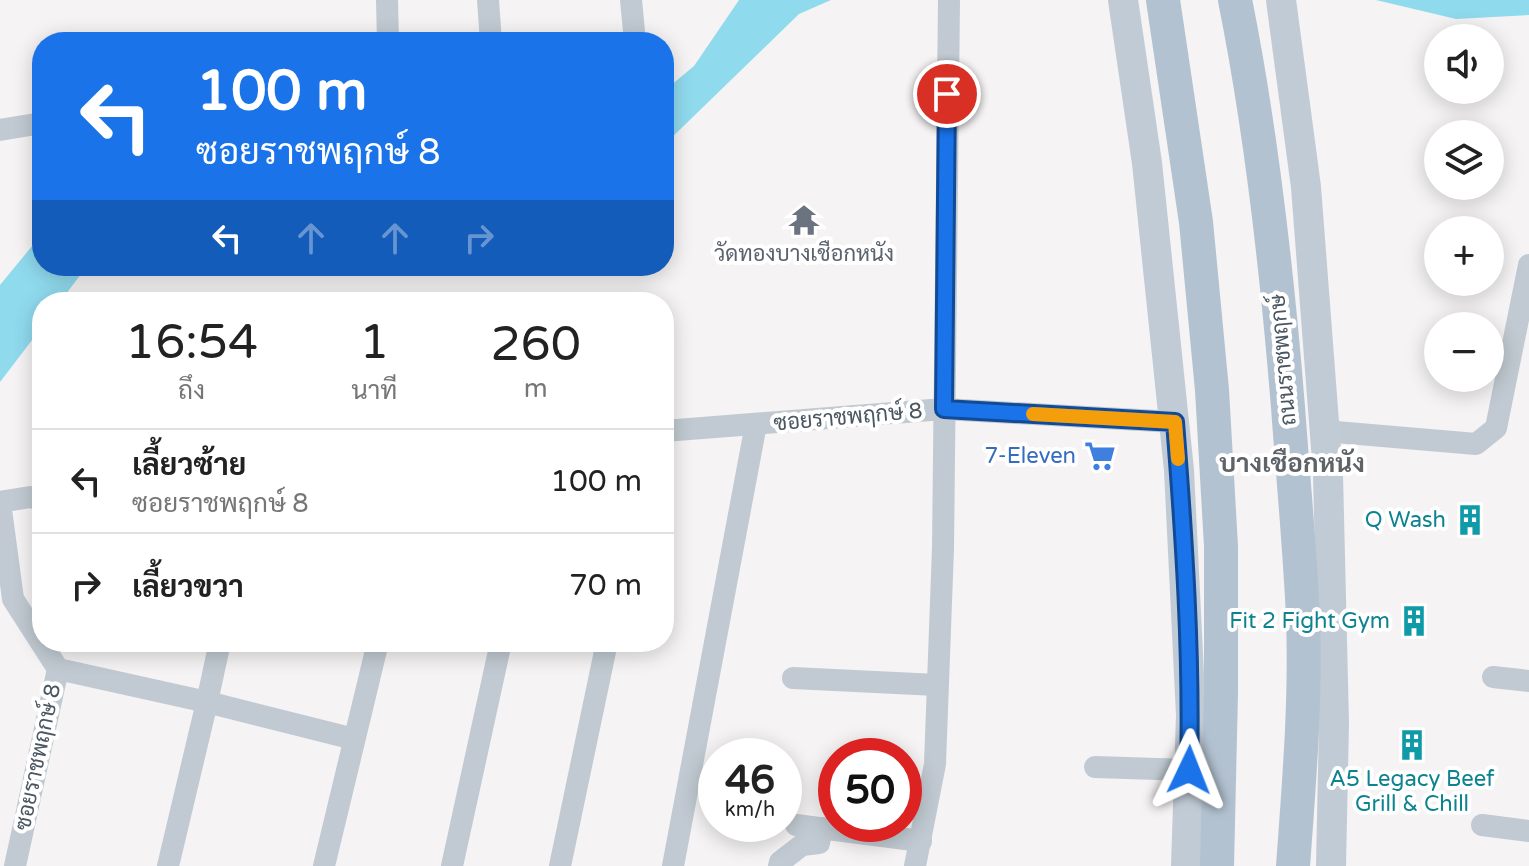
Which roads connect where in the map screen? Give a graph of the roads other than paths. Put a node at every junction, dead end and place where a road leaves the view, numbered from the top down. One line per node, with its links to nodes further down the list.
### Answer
1 (387, 0): 9 (street)
2 (488, 0): 10 (street)
3 (631, 0): 11 (street)
4 (949, 0): 16 (street)
5 (1235, 0): 53 (main road, ถนนราชพฤกษ์)
6 (1281, 0): 20 (main road, ถนนราชพฤกษ์)
7 (1164, 5): 52 (main road)
8 (1126, 14): 17 (main road)
9 (388, 32)
10 (490, 32)
11 (634, 32)
12 (32, 125): 13 (street)
13 (0, 130)
14 (1529, 265): 15 (street)
15 (1521, 346): 20 (street)
16 (944, 409): 17 (street, ซอยราชพฤกษ์ 8); 18 (street, ซอยราชพฤกษ์ 8); 33 (street)
17 (1175, 422): 37 (main road)
18 (756, 424): 19 (street, ซอยราชพฤกษ์ 8); 48 (street)
19 (674, 430)
20 (1324, 431): 54 (main road, ถนนราชพฤกษ์)
21 (32, 498): 22 (street)
22 (6, 601): 23 (street)
23 (32, 635)
24 (45, 652): 29 (street)
25 (218, 652): 34 (street)
26 (376, 652): 35 (street)
27 (499, 652): 46 (street)
28 (605, 652): 47 (street)
29 (58, 669): 34 (street, ซอยราชพฤกษ์ 8); 43 (street, ซอยราชพฤกษ์ 8)
30 (1493, 677): 32 (street)
31 (793, 678): 33 (street)
32 (1529, 681)
33 (937, 685): 40 (street)
34 (207, 702): 35 (street, ซอยราชพฤกษ์ 8); 44 (street)
35 (354, 739): 45 (street)
36 (1095, 767): 37 (street)
37 (1189, 770): 51 (main road)
38 (1482, 825): 39 (street)
39 (1529, 831)
40 (922, 836)
41 (819, 842): 49 (street)
42 (921, 842): 50 (street)
43 (15, 866)
44 (168, 866)
45 (324, 866)
46 (452, 866)
47 (560, 866)
48 (673, 866)
49 (779, 866)
50 (915, 866)
51 (1186, 866)
52 (1217, 866)
53 (1293, 866)
54 (1331, 866)

